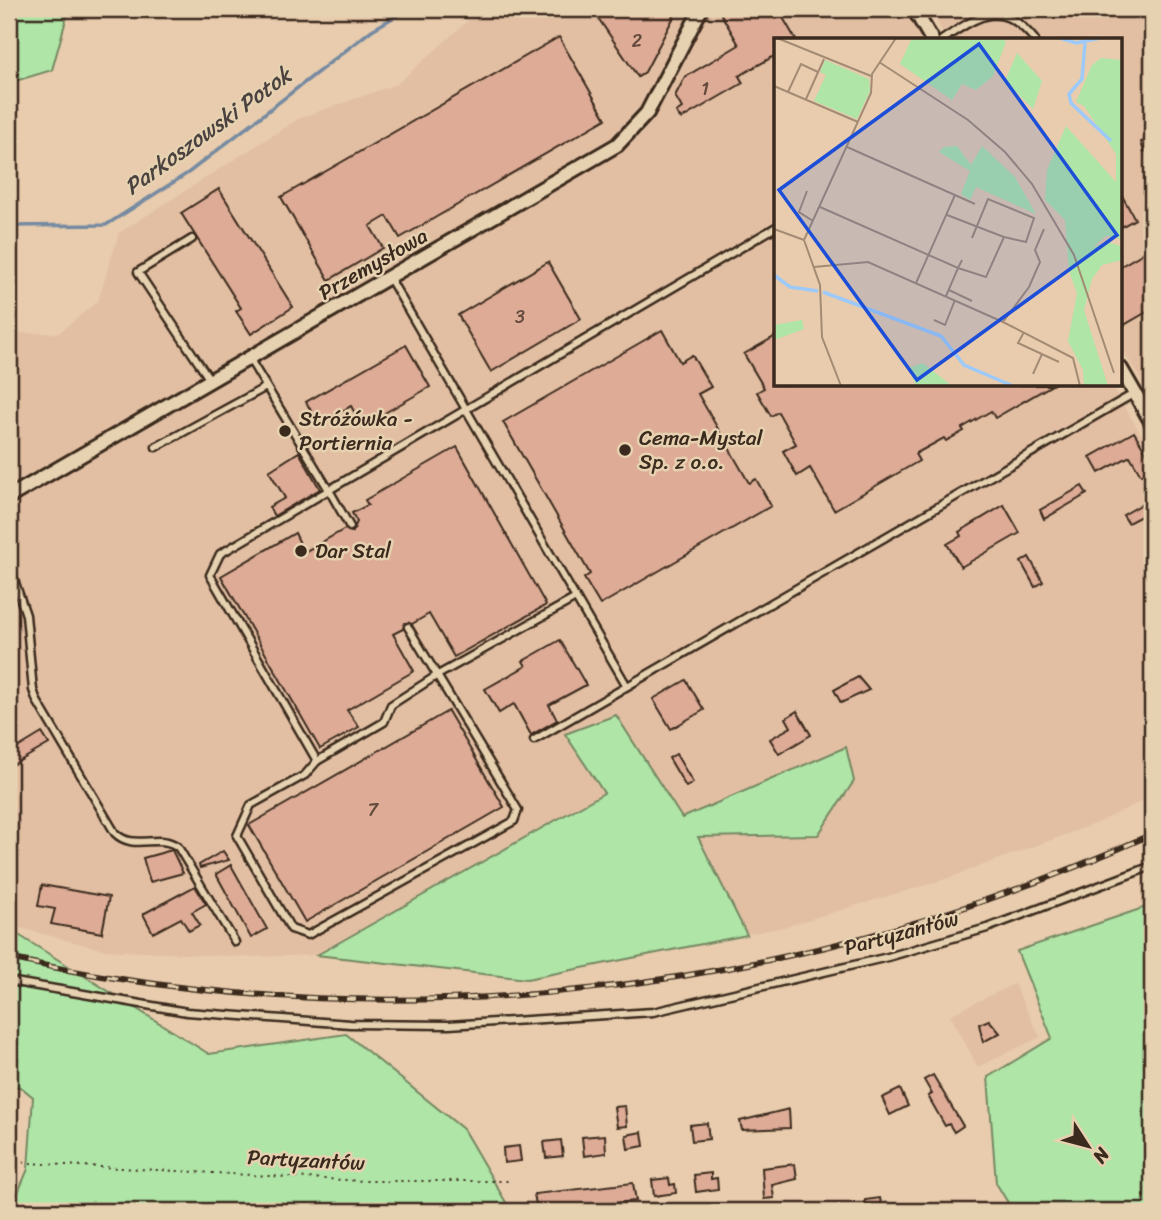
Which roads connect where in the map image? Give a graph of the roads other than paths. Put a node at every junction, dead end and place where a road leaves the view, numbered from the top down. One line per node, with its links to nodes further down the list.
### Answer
1 (701, 9): 8 (street, Przemysłowa)
2 (914, 9): 3 (street)
3 (931, 38)
4 (945, 38): 5 (lane)
5 (1034, 38)
6 (774, 229): 14 (lane)
7 (192, 239): 11 (lane)
8 (389, 277): 9 (street, Przemysłowa); 14 (lane)
9 (249, 358): 11 (street, Przemysłowa); 12 (lane)
10 (1122, 371): 13 (street)
11 (210, 380): 18 (street, Przemysłowa)
12 (266, 387): 16 (lane); 17 (lane)
13 (1135, 393): 15 (street); 24 (lane)
14 (467, 409): 17 (lane); 21 (lane)
15 (1152, 424)
16 (156, 447)
17 (328, 490): 19 (lane); 26 (lane)
18 (9, 497)
19 (350, 527)
20 (9, 565): 28 (lane)
21 (574, 599): 23 (lane); 24 (lane)
22 (408, 627): 23 (lane)
23 (436, 676): 26 (lane); 26 (lane)
24 (627, 686): 25 (lane)
25 (534, 740)
26 (317, 761)
27 (1152, 866): 29 (lane, Partyzantów)
28 (235, 942)
29 (9, 981)

